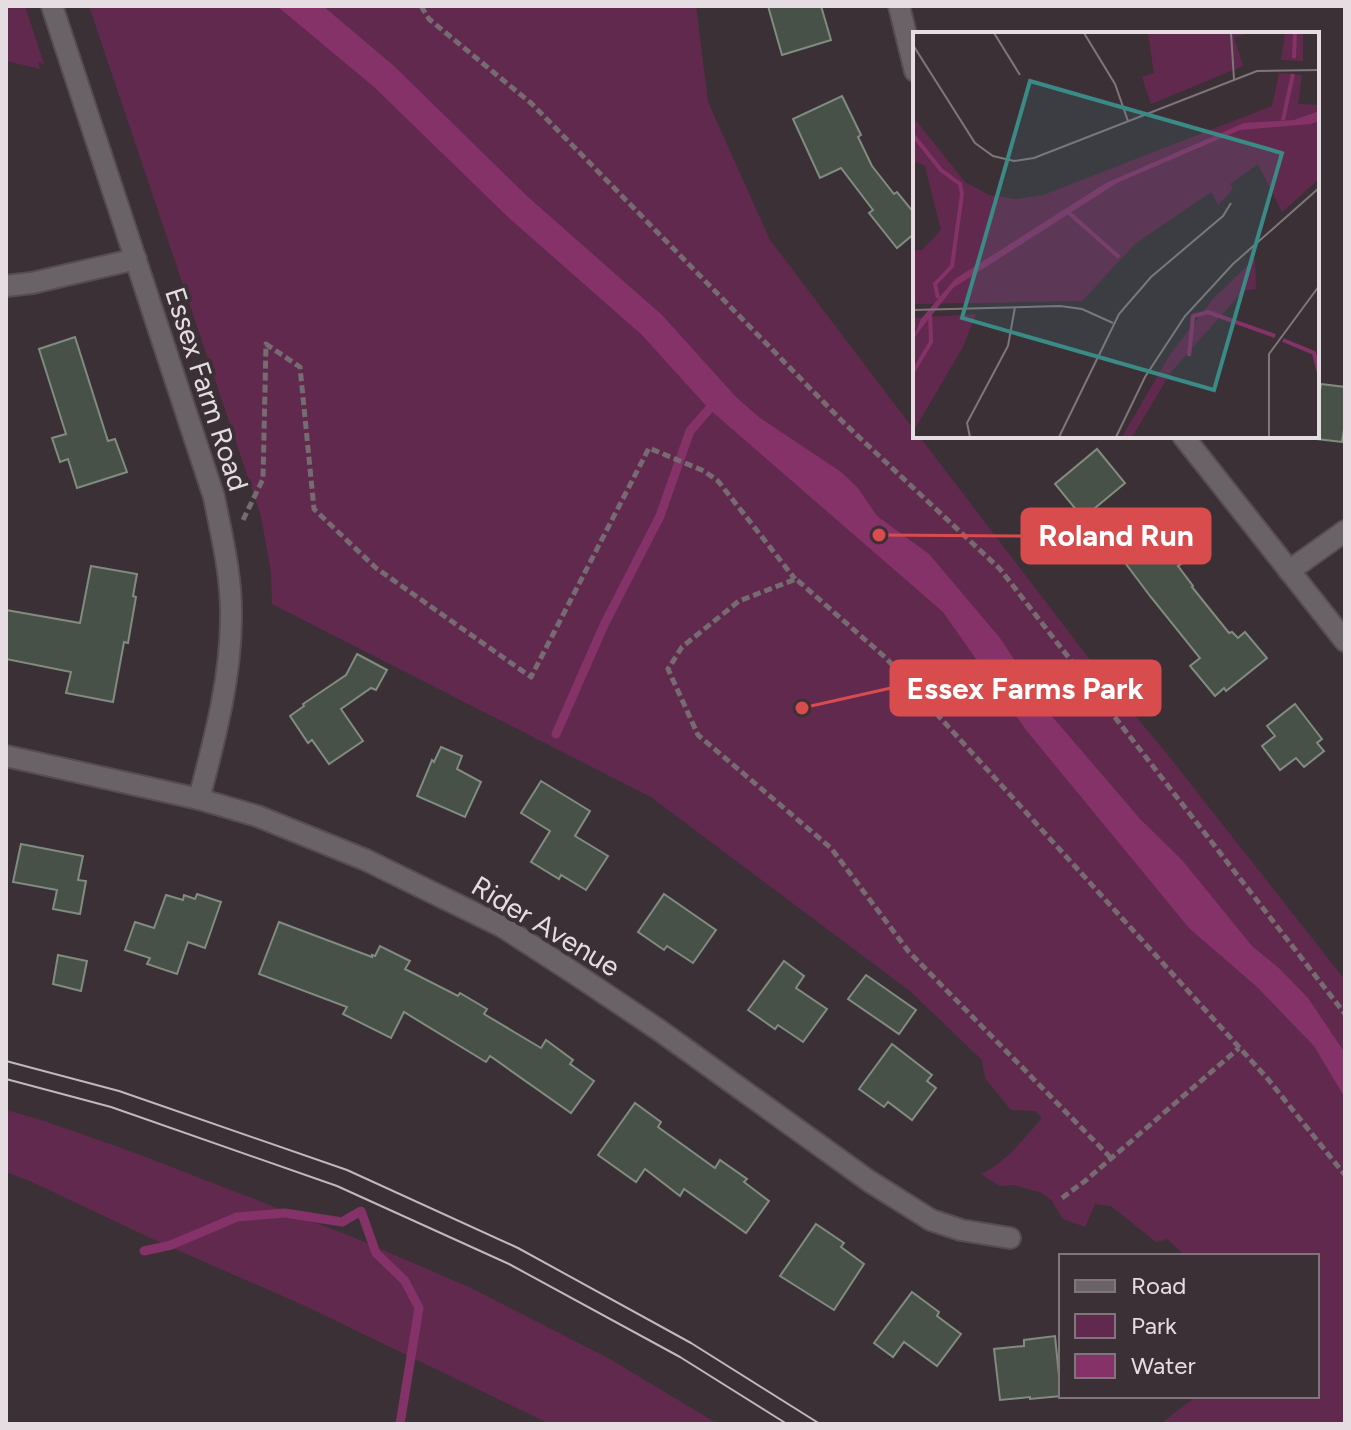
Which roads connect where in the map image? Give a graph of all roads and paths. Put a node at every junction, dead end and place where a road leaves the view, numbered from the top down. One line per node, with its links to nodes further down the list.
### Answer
1 (52, 6): 5 (street, Essex Farm Road)
2 (421, 6): 15 (path)
3 (899, 6): 4 (street)
4 (913, 63)
5 (136, 259): 6 (street); 9 (street, Essex Farm Road)
6 (6, 286)
7 (1185, 438): 10 (street)
8 (1345, 531): 10 (street)
9 (224, 547): 11 (path); 14 (street, Essex Farm Road)
10 (1289, 571): 12 (street)
11 (796, 579): 16 (path); 17 (path)
12 (1345, 641)
13 (6, 756): 14 (street, Rider Avenue)
14 (199, 799): 20 (street, Rider Avenue)
15 (1345, 1014)
16 (1239, 1048): 17 (path); 18 (path)
17 (1111, 1158): 19 (path)
18 (1345, 1175)
19 (1062, 1198)
20 (1010, 1238)

